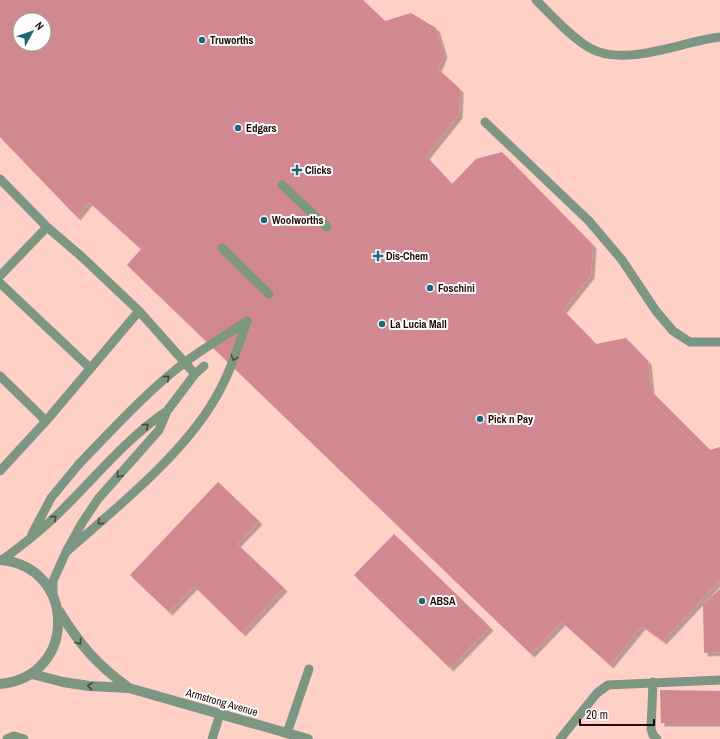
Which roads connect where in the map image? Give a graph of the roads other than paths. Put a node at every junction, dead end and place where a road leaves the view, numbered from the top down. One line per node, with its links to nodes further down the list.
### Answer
1 (536, 0): 2 (lane)
2 (720, 37)
3 (485, 122): 13 (lane)
4 (0, 179): 6 (lane)
5 (282, 185): 7 (lane)
6 (46, 227): 9 (lane); 12 (lane)
7 (327, 228)
8 (222, 248): 11 (lane)
9 (0, 276)
10 (0, 283): 15 (lane)
11 (269, 294)
12 (138, 311): 15 (lane); 16 (lane)
13 (720, 342)
14 (204, 366): 16 (lane)
15 (90, 368): 19 (lane)
16 (195, 374): 18 (lane)
17 (0, 376): 19 (lane)
18 (167, 411): 21 (lane, one-way to 18); 22 (lane, one-way to 22)
19 (46, 421): 20 (lane)
20 (0, 471)
21 (30, 539): 22 (lane, one-way to 22, bridge); 23 (lane)
22 (66, 552): 24 (lane)
23 (1, 560): 24 (street)
24 (53, 594): 25 (street)
25 (58, 609): 27 (street); 31 (street, Armstrong Avenue, one-way to 31)
26 (309, 669): 33 (lane)
27 (32, 674): 30 (street); 31 (street, Armstrong Avenue, one-way to 27)
28 (720, 680): 29 (lane)
29 (652, 682): 38 (lane); 39 (lane)
30 (0, 684)
31 (129, 688): 32 (street, Armstrong Avenue)
32 (220, 714): 33 (street, Armstrong Avenue); 36 (lane)
33 (286, 733): 37 (street, Armstrong Avenue)
34 (7, 739): 35 (lane)
35 (24, 739)
36 (212, 739)
37 (308, 739)
38 (560, 739)
39 (657, 739)

